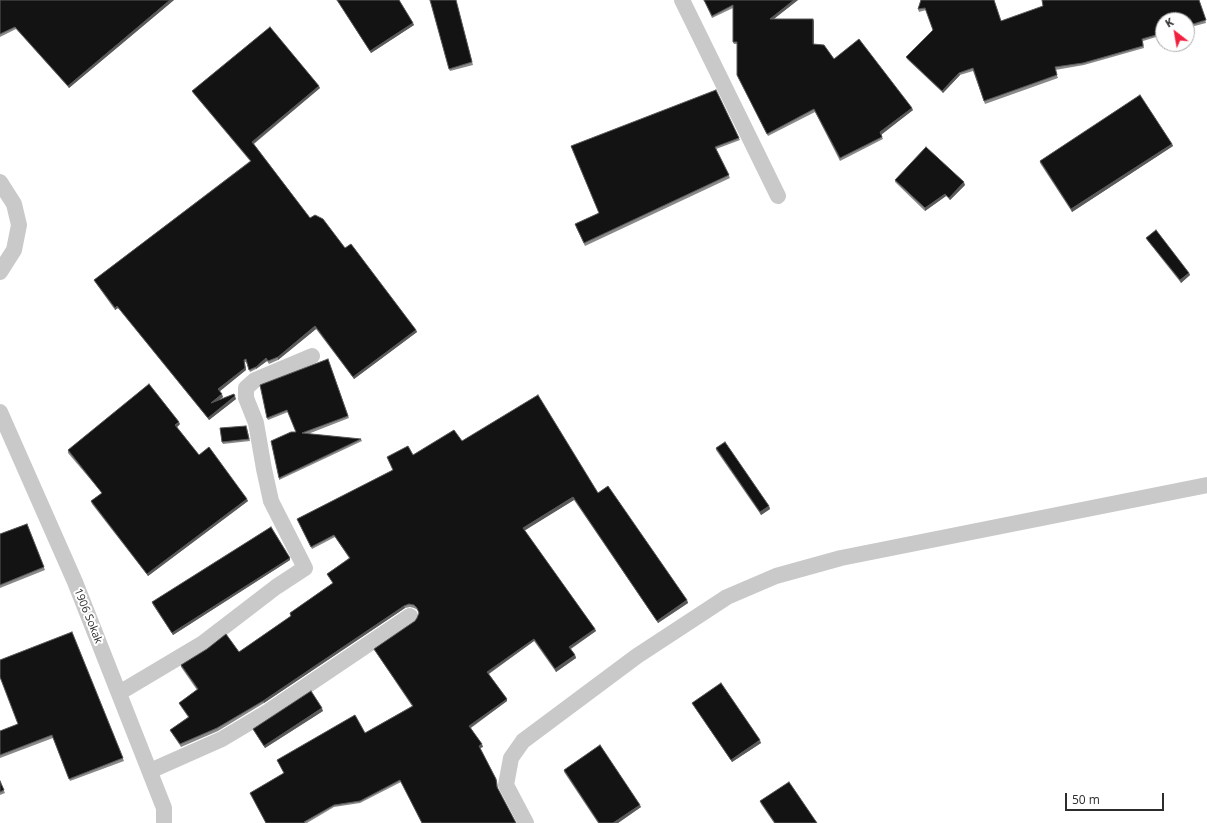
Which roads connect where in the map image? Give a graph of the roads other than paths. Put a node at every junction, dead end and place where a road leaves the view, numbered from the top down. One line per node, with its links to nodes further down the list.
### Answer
1 (682, 0): 3 (street)
2 (0, 182): 4 (street)
3 (778, 196)
4 (0, 272)
5 (312, 356): 9 (street)
6 (0, 412): 9 (street, 1906 Sokak)
7 (1207, 485): 12 (street)
8 (410, 616): 10 (street)
9 (119, 693): 10 (street, 1906 Sokak)
10 (150, 771): 11 (street, 1906 Sokak)
11 (164, 823)
12 (526, 823)

